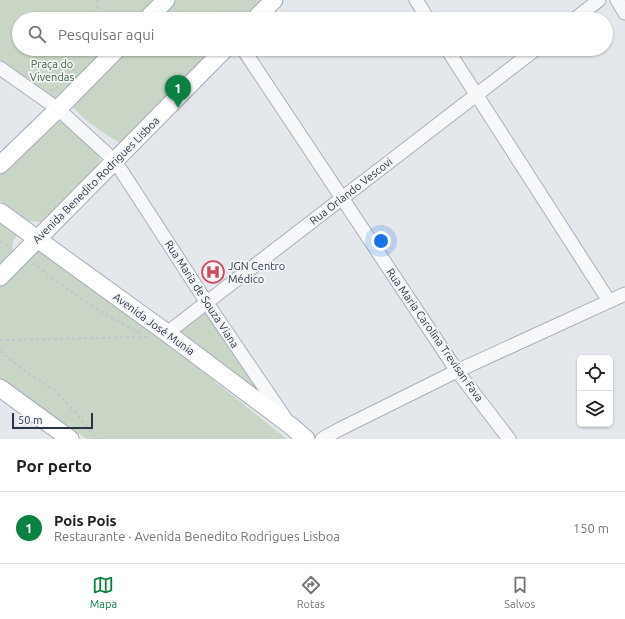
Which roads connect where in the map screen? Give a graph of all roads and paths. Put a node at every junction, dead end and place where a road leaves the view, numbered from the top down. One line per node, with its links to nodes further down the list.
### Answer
1 (98, 0): 7 (path)
2 (166, 0): 8 (main road)
3 (274, 0): 9 (main road)
4 (416, 0): 10 (street)
5 (599, 0): 11 (street)
6 (617, 0): 12 (street)
7 (98, 12)
8 (154, 12)
9 (262, 12)
10 (424, 12)
11 (584, 12)
12 (625, 13)
13 (110, 56): 24 (main road)
14 (219, 56): 25 (main road, Avenida Benedito Rodrigues Lisboa)
15 (248, 56): 27 (street, Rua Maria Carolina Trevisan Fava)
16 (451, 56): 23 (street)
17 (527, 56): 23 (street, Rua Orlando Vescovi)
18 (0, 68): 24 (street, Rua Maria de Souza Viana)
19 (74, 73): 21 (path)
20 (66, 82): 22 (path)
21 (39, 84)
22 (45, 89)
23 (476, 95): 27 (street, Rua Orlando Vescovi); 34 (street)
24 (58, 109): 25 (street, Rua Maria de Souza Viana); 26 (main road)
25 (115, 161): 29 (main road, Avenida Benedito Rodrigues Lisboa); 35 (street, Rua Maria de Souza Viana)
26 (0, 165)
27 (342, 198): 35 (street, Rua Orlando Vescovi); 39 (street, Rua Maria Carolina Trevisan Fava)
28 (0, 212): 29 (main road, Avenida José Munia)
29 (38, 239): 31 (main road, Avenida Benedito Rodrigues Lisboa); 36 (main road, Avenida José Munia)
30 (0, 241): 31 (path)
31 (21, 256): 32 (main road, Avenida Benedito Rodrigues Lisboa); 37 (path)
32 (0, 277)
33 (625, 294): 34 (street)
34 (610, 301): 39 (street)
35 (207, 303): 36 (street, Rua Orlando Vescovi); 41 (street, Rua Maria de Souza Viana)
36 (167, 333): 41 (main road, Avenida José Munia)
37 (0, 340)
38 (0, 351): 43 (path)
39 (457, 371): 45 (street); 46 (street, Rua Maria Carolina Trevisan Fava)
40 (0, 388): 42 (main road)
41 (290, 426): 44 (main road, Avenida José Munia)
42 (70, 439)
43 (98, 439)
44 (306, 439)
45 (322, 439)
46 (509, 439)

